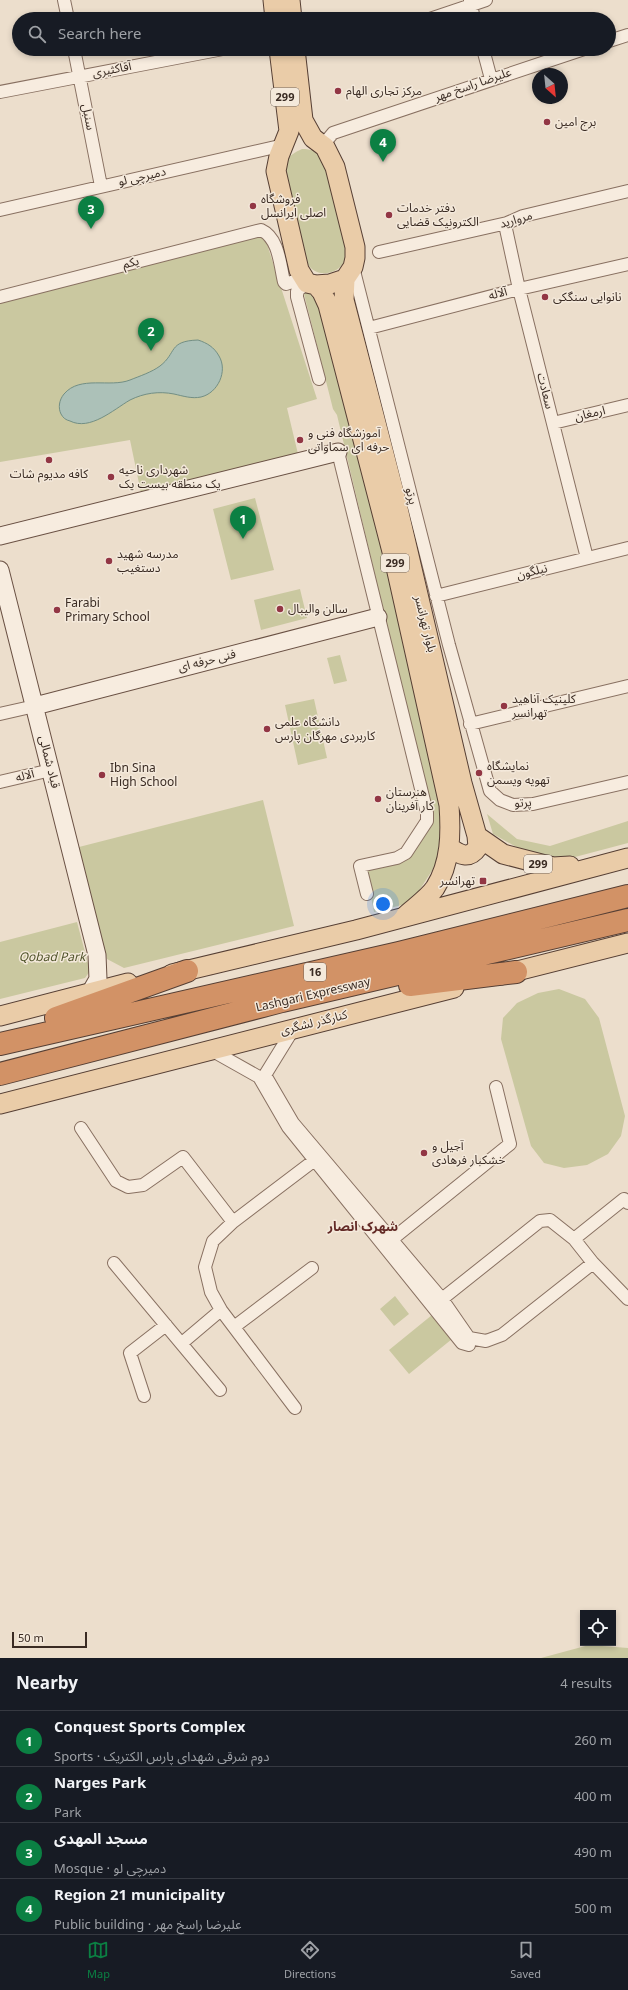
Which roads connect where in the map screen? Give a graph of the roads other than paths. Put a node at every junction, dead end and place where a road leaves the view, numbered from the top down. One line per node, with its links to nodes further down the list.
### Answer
1 (64, 0): 6 (street)
2 (273, 0): 7 (main road)
3 (290, 0): 8 (main road)
4 (486, 0): 5 (street)
5 (470, 2): 9 (street); 10 (street)
6 (67, 12)
7 (274, 12)
8 (291, 12)
9 (446, 12)
10 (472, 12)
11 (628, 35): 12 (street)
12 (616, 39)
13 (75, 56): 19 (street, سنبل)
14 (186, 56): 19 (street, آقاکثیری)
15 (280, 56): 23 (main road, 299)
16 (296, 56): 22 (main road, 299)
17 (485, 56): 20 (street)
18 (562, 56): 20 (street, علیرضا راسخ مهر)
19 (79, 76): 21 (street, آقاکثیری); 24 (street, سنبل)
20 (491, 79): 22 (street, علیرضا راسخ مهر)
21 (0, 92)
22 (319, 143): 23 (main road); 30 (main road, بلوار تهرانسر)
23 (284, 145): 24 (street, دمیرچی لو); 31 (main road, بلوار تهرانسر)
24 (101, 186): 26 (street, دمیرچی لو)
25 (628, 191): 27 (street, مروارید)
26 (0, 210)
27 (507, 223): 28 (street, مروارید); 32 (street, سعادت)
28 (379, 252)
29 (628, 264): 32 (street, آلاله)
30 (349, 273): 31 (main road); 34 (street, پرتو); 47 (main road, بلوار تهرانسر / 299)
31 (309, 282): 33 (street, یکم); 35 (street); 56 (main road, بلوار تهرانسر / 299)
32 (519, 289): 34 (street, آلاله); 37 (street, سعادت)
33 (0, 297)
34 (369, 328): 44 (street, پرتو)
35 (319, 379)
36 (628, 405): 37 (street, ارمغان)
37 (553, 423): 41 (street, سعادت)
38 (338, 452): 39 (street); 45 (street)
39 (0, 536)
40 (628, 548): 41 (street, نیلگون)
41 (587, 558): 44 (street, نیلگون)
42 (0, 570): 43 (street, قباد شمالی)
43 (3, 593): 49 (street, قباد شمالی)
44 (436, 596): 46 (street, پرتو)
45 (378, 617): 49 (street, فنی حرفه ای); 59 (street)
46 (449, 645): 47 (street); 51 (street, پرتو)
47 (439, 680): 55 (main road, بلوار تهرانسر / 299)
48 (628, 686): 51 (street)
49 (35, 706): 50 (street); 52 (street, قباد شمالی)
50 (0, 714)
51 (470, 724): 54 (street, پرتو)
52 (51, 770): 53 (street, آلاله); 64 (street, قباد شمالی)
53 (0, 782)
54 (628, 782)
55 (477, 836): 56 (main road); 58 (main road, 299)
56 (450, 847): 61 (main road, بلوار تهرانسر / 299)
57 (628, 858): 58 (main road)
58 (606, 864): 61 (main road)
59 (366, 894)
60 (628, 896): 73 (highway, Lashgari Expressway / 16)
61 (405, 916): 65 (main road)
62 (628, 920): 69 (highway, Lashgari Expressway / 16)
63 (628, 943): 66 (main road, کنارگذر لشگری)
64 (97, 955): 67 (street); 68 (street)
65 (187, 971): 67 (main road); 72 (highway)
66 (516, 972): 69 (highway); 71 (main road, کنارگذر لشگری)
67 (130, 983): 68 (main road)
68 (90, 993): 70 (main road)
69 (282, 1001): 75 (highway, Lashgari Expressway / 16)
70 (0, 1016)
71 (294, 1028): 74 (main road, کنارگذر لشگری); 81 (street)
72 (0, 1036)
73 (0, 1044)
74 (211, 1050): 79 (main road, کنارگذر لشگری); 81 (street)
75 (24, 1068): 76 (highway, Lashgari Expressway / 16); 77 (highway)
76 (0, 1074)
77 (0, 1078)
78 (496, 1087): 85 (street)
79 (0, 1104)
80 (81, 1128): 83 (street)
81 (317, 1158): 83 (street); 85 (street)
82 (628, 1203): 84 (street)
83 (233, 1222): 91 (street)
84 (574, 1239): 87 (street); 89 (street)
85 (387, 1243): 89 (street); 94 (street)
86 (114, 1263): 92 (street)
87 (593, 1263): 90 (street); 94 (street)
88 (312, 1268): 93 (street)
89 (442, 1299): 94 (street)
90 (628, 1299)
91 (221, 1310): 93 (street); 95 (street)
92 (166, 1325): 95 (street); 97 (street)
93 (234, 1327): 98 (street)
94 (470, 1338)
95 (182, 1344): 96 (street)
96 (220, 1390)
97 (144, 1396)
98 (295, 1408)

